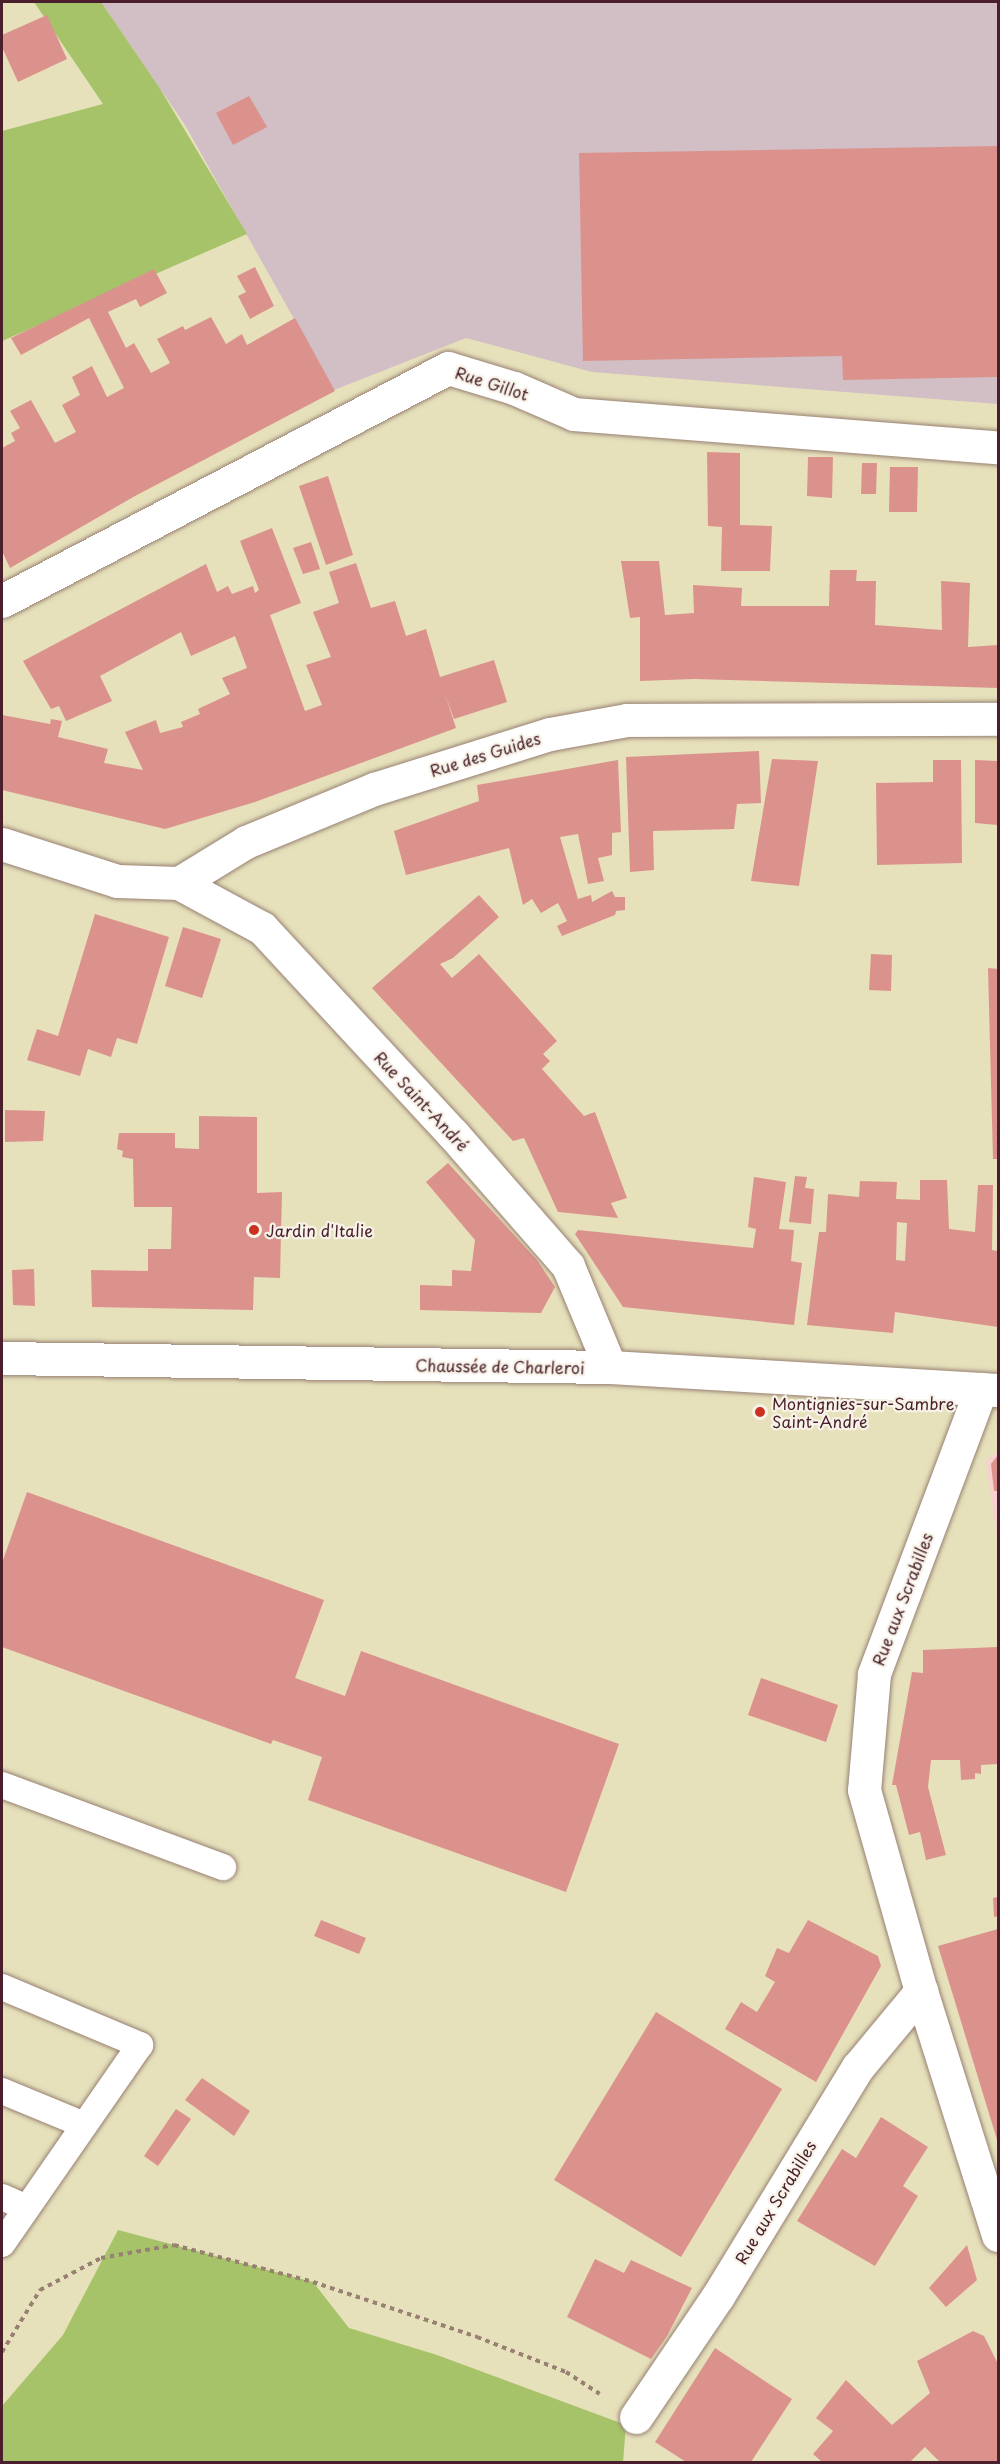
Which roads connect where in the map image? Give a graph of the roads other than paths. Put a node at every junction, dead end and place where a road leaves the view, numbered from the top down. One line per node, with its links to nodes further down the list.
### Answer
1 (999, 447): 2 (street, Rue Gillot)
2 (2, 601)
3 (999, 719): 5 (street, Rue des Guides)
4 (2, 844): 5 (street)
5 (179, 884): 7 (street, Rue Saint-André)
6 (2, 1358): 7 (street, Chaussée de Charleroi)
7 (610, 1367): 8 (street, Chaussée de Charleroi)
8 (990, 1389): 12 (street, Rue aux Scrabilles)
9 (2, 1785): 10 (lane)
10 (223, 1867)
11 (2, 1987): 14 (lane)
12 (921, 1991): 17 (street, Rue aux Scrabilles); 19 (street, Rue aux Scrabilles)
13 (2, 2091): 14 (lane)
14 (84, 2125): 16 (lane)
15 (2, 2198): 16 (lane)
16 (27, 2208): 18 (lane)
17 (999, 2235)
18 (2, 2244)
19 (636, 2417)

